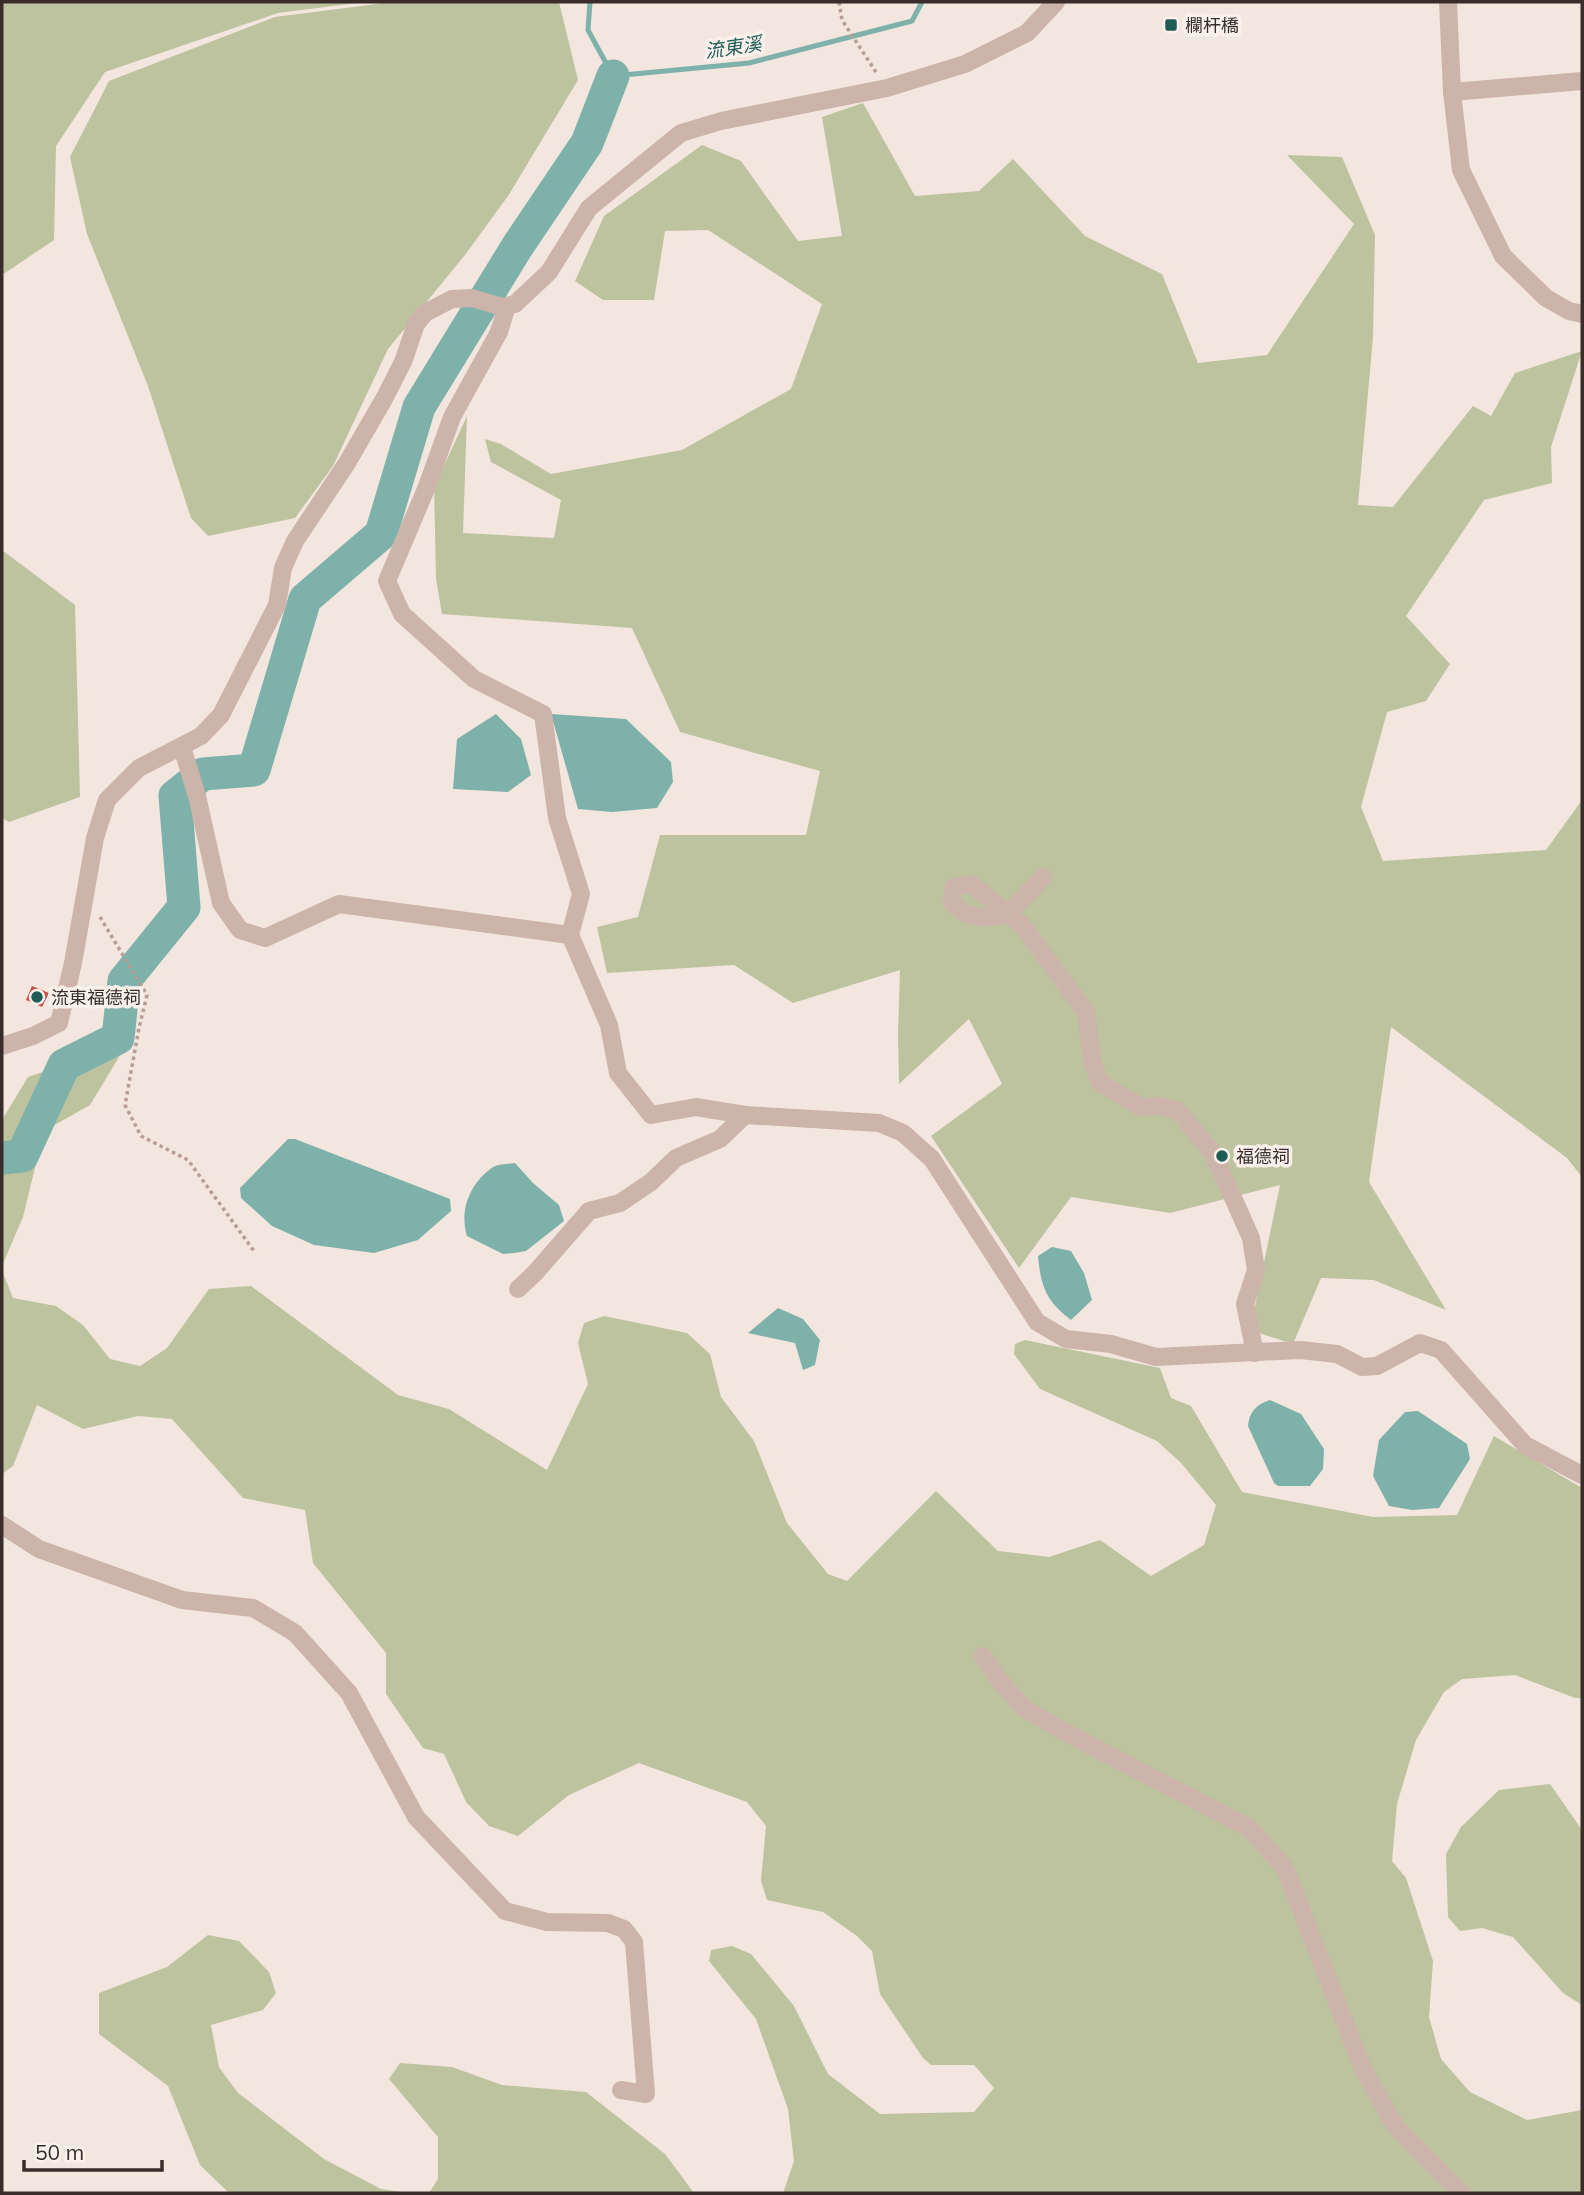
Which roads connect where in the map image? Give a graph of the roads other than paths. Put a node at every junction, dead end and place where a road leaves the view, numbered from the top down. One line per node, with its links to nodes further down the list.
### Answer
1 (1056, 2): 5 (street)
2 (1448, 2): 4 (street)
3 (1582, 81): 4 (street)
4 (1452, 92): 6 (street)
5 (504, 307): 7 (street); 9 (street)
6 (1582, 313)
7 (181, 747): 9 (street); 10 (street)
8 (1043, 877): 13 (street)
9 (570, 935): 11 (street)
10 (2, 1046)
11 (745, 1115): 12 (street); 13 (street)
12 (518, 1289)
13 (1255, 1353): 14 (street)
14 (1582, 1475)
15 (2, 1525): 17 (street)
16 (983, 1656): 18 (street)
17 (621, 2091)
18 (1461, 2193)

